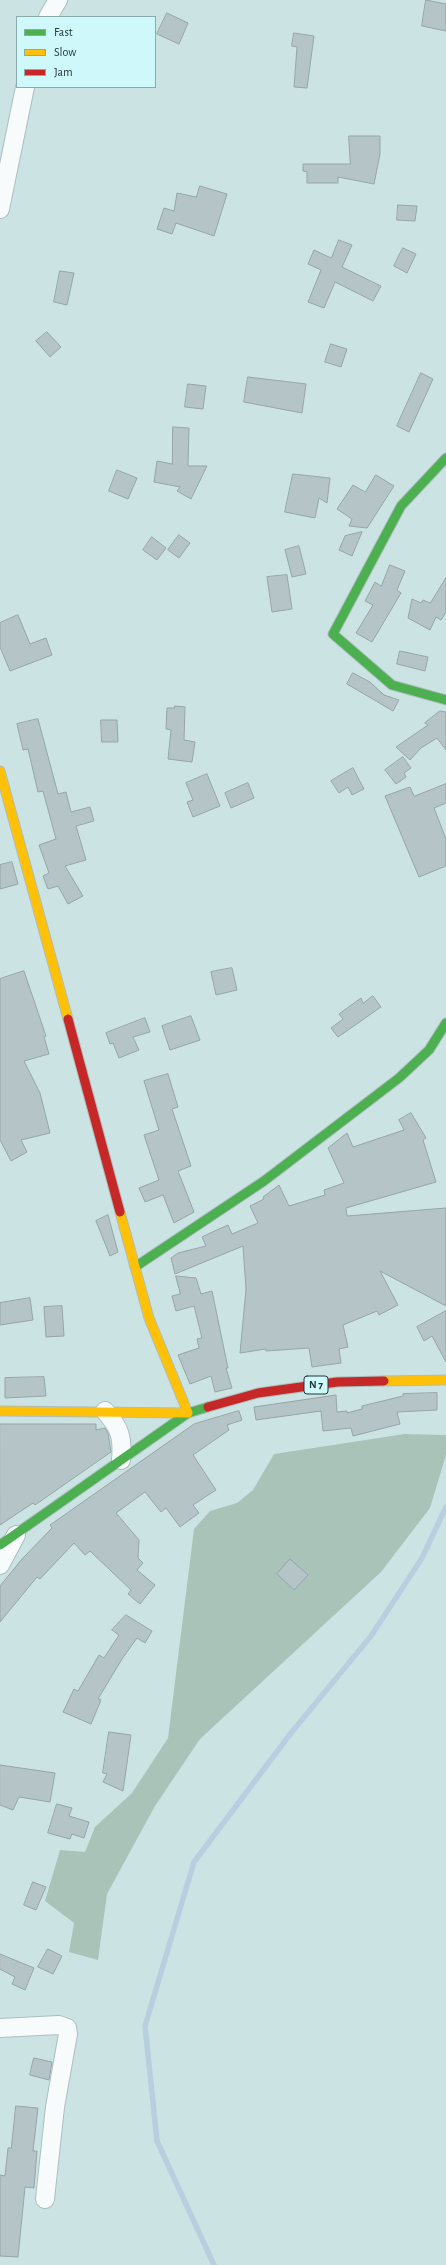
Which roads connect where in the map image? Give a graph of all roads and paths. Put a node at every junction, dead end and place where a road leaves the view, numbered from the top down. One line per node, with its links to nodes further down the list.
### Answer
1 (58, 0): 2 (street)
2 (49, 16)
3 (25, 88): 4 (street)
4 (0, 209)
5 (446, 458): 6 (street)
6 (446, 700)
7 (0, 772): 9 (street)
8 (446, 1023): 9 (street)
9 (135, 1267): 13 (street)
10 (446, 1380): 13 (street, N 7)
11 (0, 1411): 12 (street, N 7)
12 (106, 1411): 13 (street, N 7); 14 (street)
13 (188, 1413): 14 (street, N 7)
14 (121, 1460): 15 (street, N 7)
15 (16, 1535): 16 (street, N 7); 17 (street)
16 (0, 1545)
17 (0, 1565)
18 (0, 2028): 19 (street)
19 (45, 2199)

